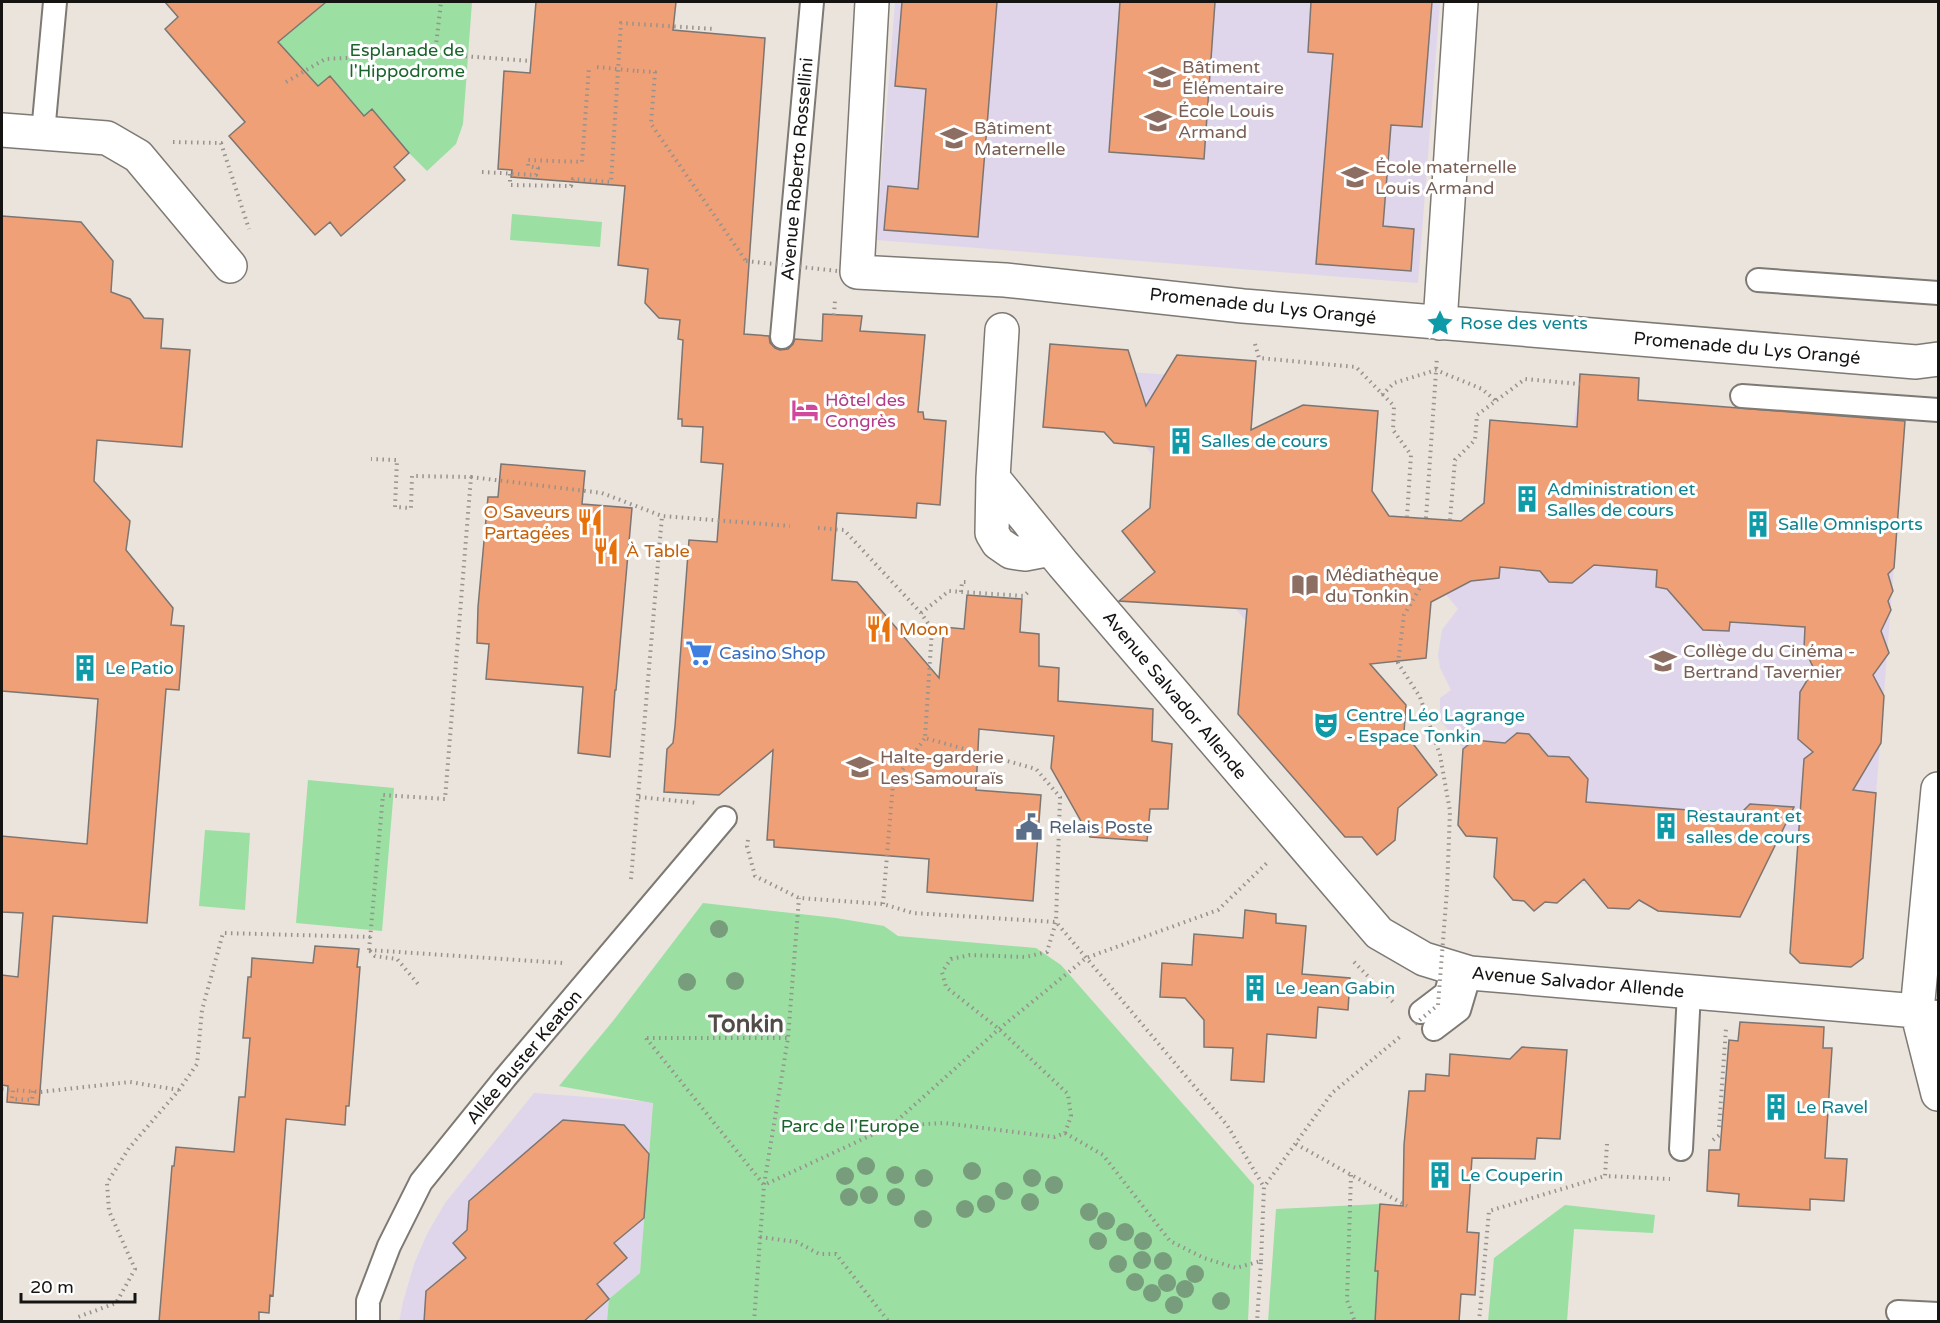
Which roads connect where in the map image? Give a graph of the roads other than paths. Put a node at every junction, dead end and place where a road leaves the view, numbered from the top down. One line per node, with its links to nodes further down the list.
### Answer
1 (55, 2): 6 (lane)
2 (812, 2): 11 (lane, Avenue Roberto Rossellini)
3 (872, 2): 12 (street, Promenade du Lys Orangé)
4 (1461, 2): 12 (street)
5 (2, 130): 6 (street)
6 (44, 133): 7 (street)
7 (230, 266)
8 (1758, 280): 9 (lane)
9 (1938, 292)
10 (1002, 330): 18 (street, Avenue Salvador Allende)
11 (783, 337)
12 (1439, 339): 13 (street, Promenade du Lys Orangé)
13 (1938, 359)
14 (1742, 396): 15 (lane)
15 (1938, 411)
16 (1938, 789): 20 (street)
17 (725, 818): 26 (lane, Allée Buster Keaton)
18 (1462, 970): 19 (street, Avenue Salvador Allende); 21 (lane)
19 (1689, 992): 20 (street, Avenue Salvador Allende); 23 (lane)
20 (1928, 1012): 22 (street)
21 (1419, 1021)
22 (1938, 1094)
23 (1681, 1149)
24 (1898, 1312): 25 (lane)
25 (1938, 1314)
26 (368, 1322)

